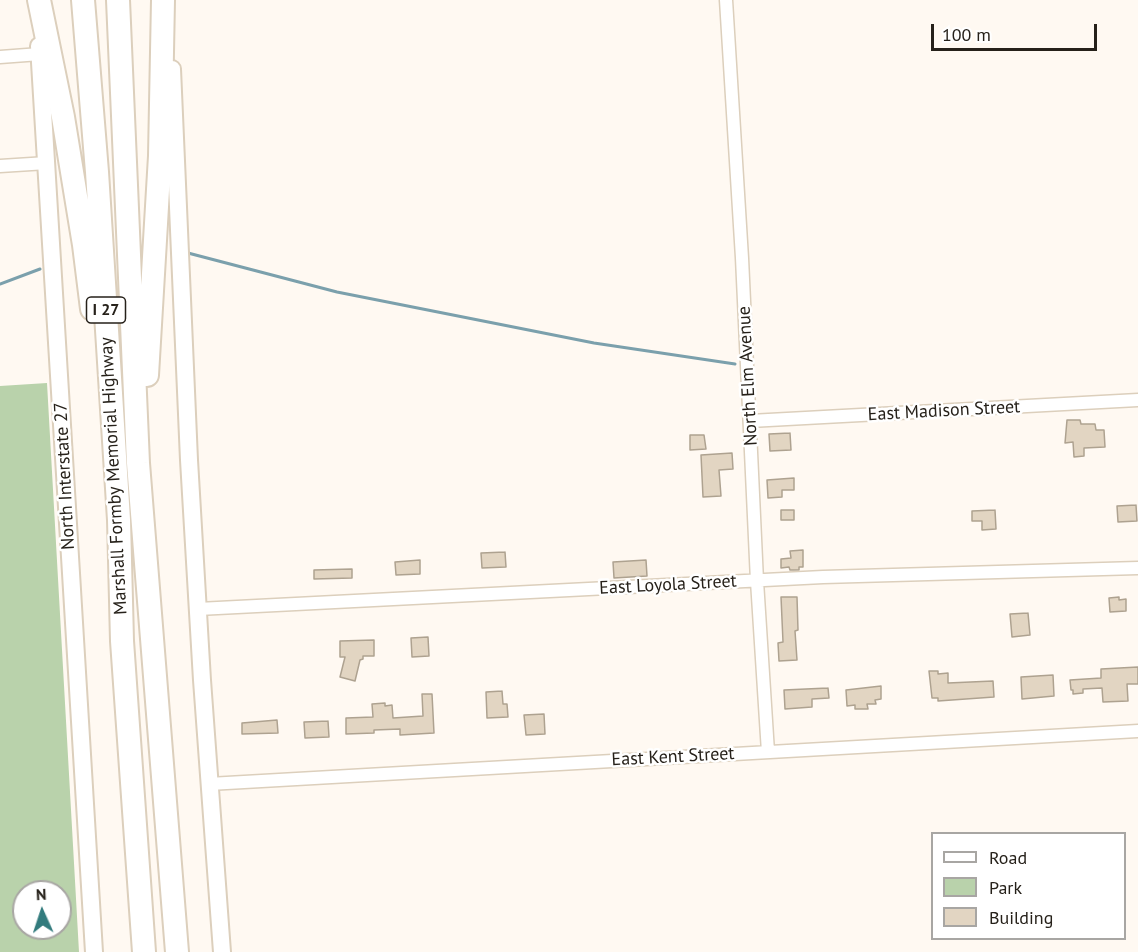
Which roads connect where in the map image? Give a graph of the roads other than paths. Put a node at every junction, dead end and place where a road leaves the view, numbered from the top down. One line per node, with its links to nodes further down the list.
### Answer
1 (34, 0): 8 (main road, North Interstate 27)
2 (39, 0): 18 (highway)
3 (83, 0): 18 (highway, Marshall Formby Memorial Highway / I 27)
4 (118, 0): 14 (highway, Marshall Formby Memorial Highway / I 27)
5 (163, 0): 14 (highway)
6 (170, 0): 17 (main road)
7 (726, 0): 13 (street, North Elm Avenue)
8 (40, 54): 9 (street); 10 (main road, North Interstate 27)
9 (0, 57)
10 (47, 163): 11 (street); 22 (main road, North Interstate 27)
11 (0, 166)
12 (1138, 400): 13 (street, East Madison Street)
13 (750, 421): 16 (street, North Elm Avenue)
14 (138, 463): 24 (highway, Marshall Formby Memorial Highway / I 27)
15 (1138, 568): 16 (street, East Loyola Street)
16 (757, 580): 17 (street, East Loyola Street); 20 (street, North Elm Avenue)
17 (198, 609): 21 (main road)
18 (121, 620): 23 (highway, Marshall Formby Memorial Highway / I 27)
19 (1138, 731): 20 (street, East Kent Street)
20 (768, 752): 21 (street, East Kent Street)
21 (209, 783): 25 (main road)
22 (94, 952)
23 (144, 952)
24 (177, 952)
25 (222, 952)

